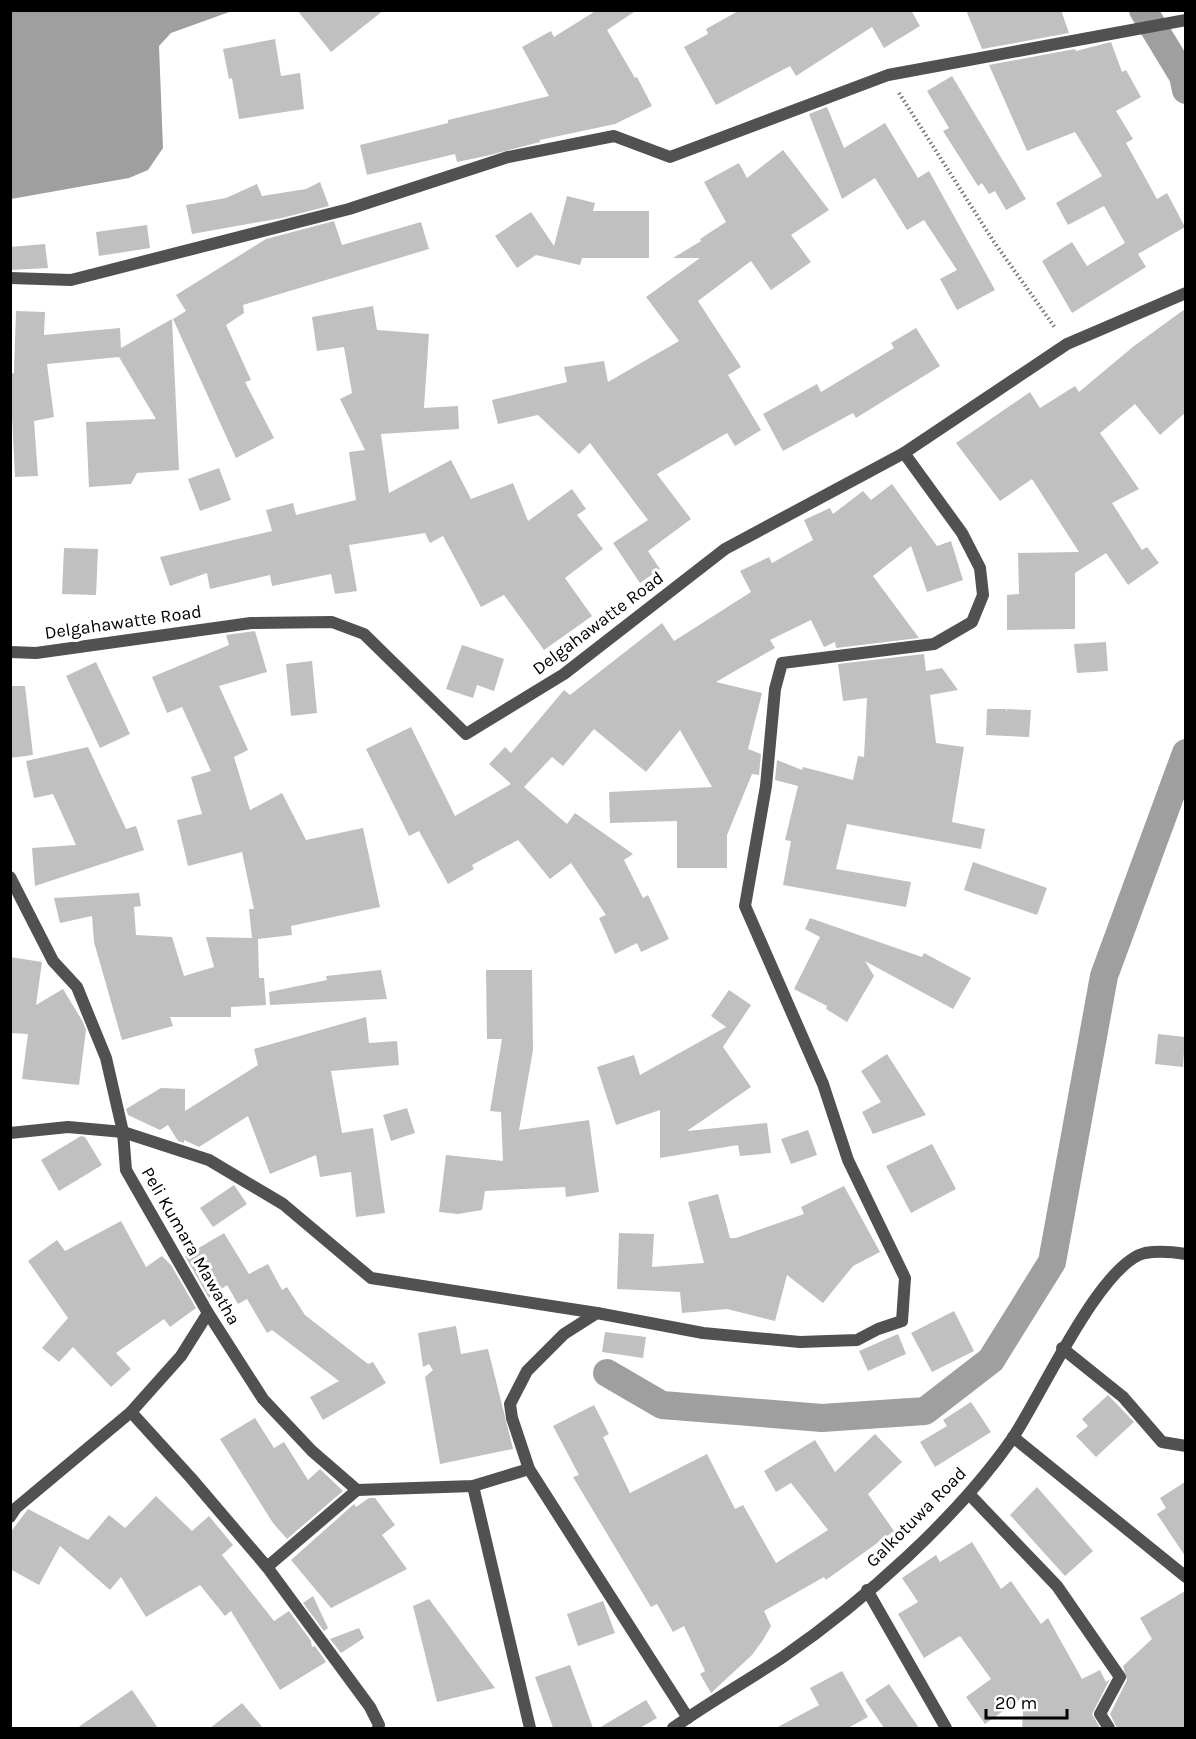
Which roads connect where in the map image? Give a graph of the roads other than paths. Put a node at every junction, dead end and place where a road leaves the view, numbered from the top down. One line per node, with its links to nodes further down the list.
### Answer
1 (1185, 20): 2 (street)
2 (10, 278)
3 (1185, 293): 4 (street, Delgahawatte Road)
4 (904, 453): 5 (street, Delgahawatte Road); 11 (street)
5 (10, 652)
6 (10, 877): 7 (street, Peli Kumara Mawatha)
7 (123, 1132): 8 (street); 10 (street, Peli Kumara Mawatha); 11 (street)
8 (10, 1133)
9 (1185, 1254): 12 (street, Galkotuwa Road)
10 (208, 1313): 13 (street); 18 (street, Peli Kumara Mawatha)
11 (597, 1313): 16 (street)
12 (1062, 1348): 14 (street, Galkotuwa Road); 15 (street)
13 (130, 1412): 20 (street); 21 (street)
14 (1013, 1437): 19 (street, Galkotuwa Road); 22 (street)
15 (1185, 1446)
16 (529, 1469): 17 (street); 24 (street)
17 (473, 1486): 18 (street); 26 (street)
18 (357, 1490): 21 (street)
19 (969, 1494): 23 (street, Galkotuwa Road); 29 (street)
20 (10, 1517)
21 (267, 1567): 25 (street)
22 (1185, 1577)
23 (867, 1590): 24 (street, Galkotuwa Road); 28 (street)
24 (688, 1718): 27 (street, Galkotuwa Road)
25 (378, 1728)
26 (530, 1728)
27 (673, 1728)
28 (946, 1728)
29 (1109, 1728)

